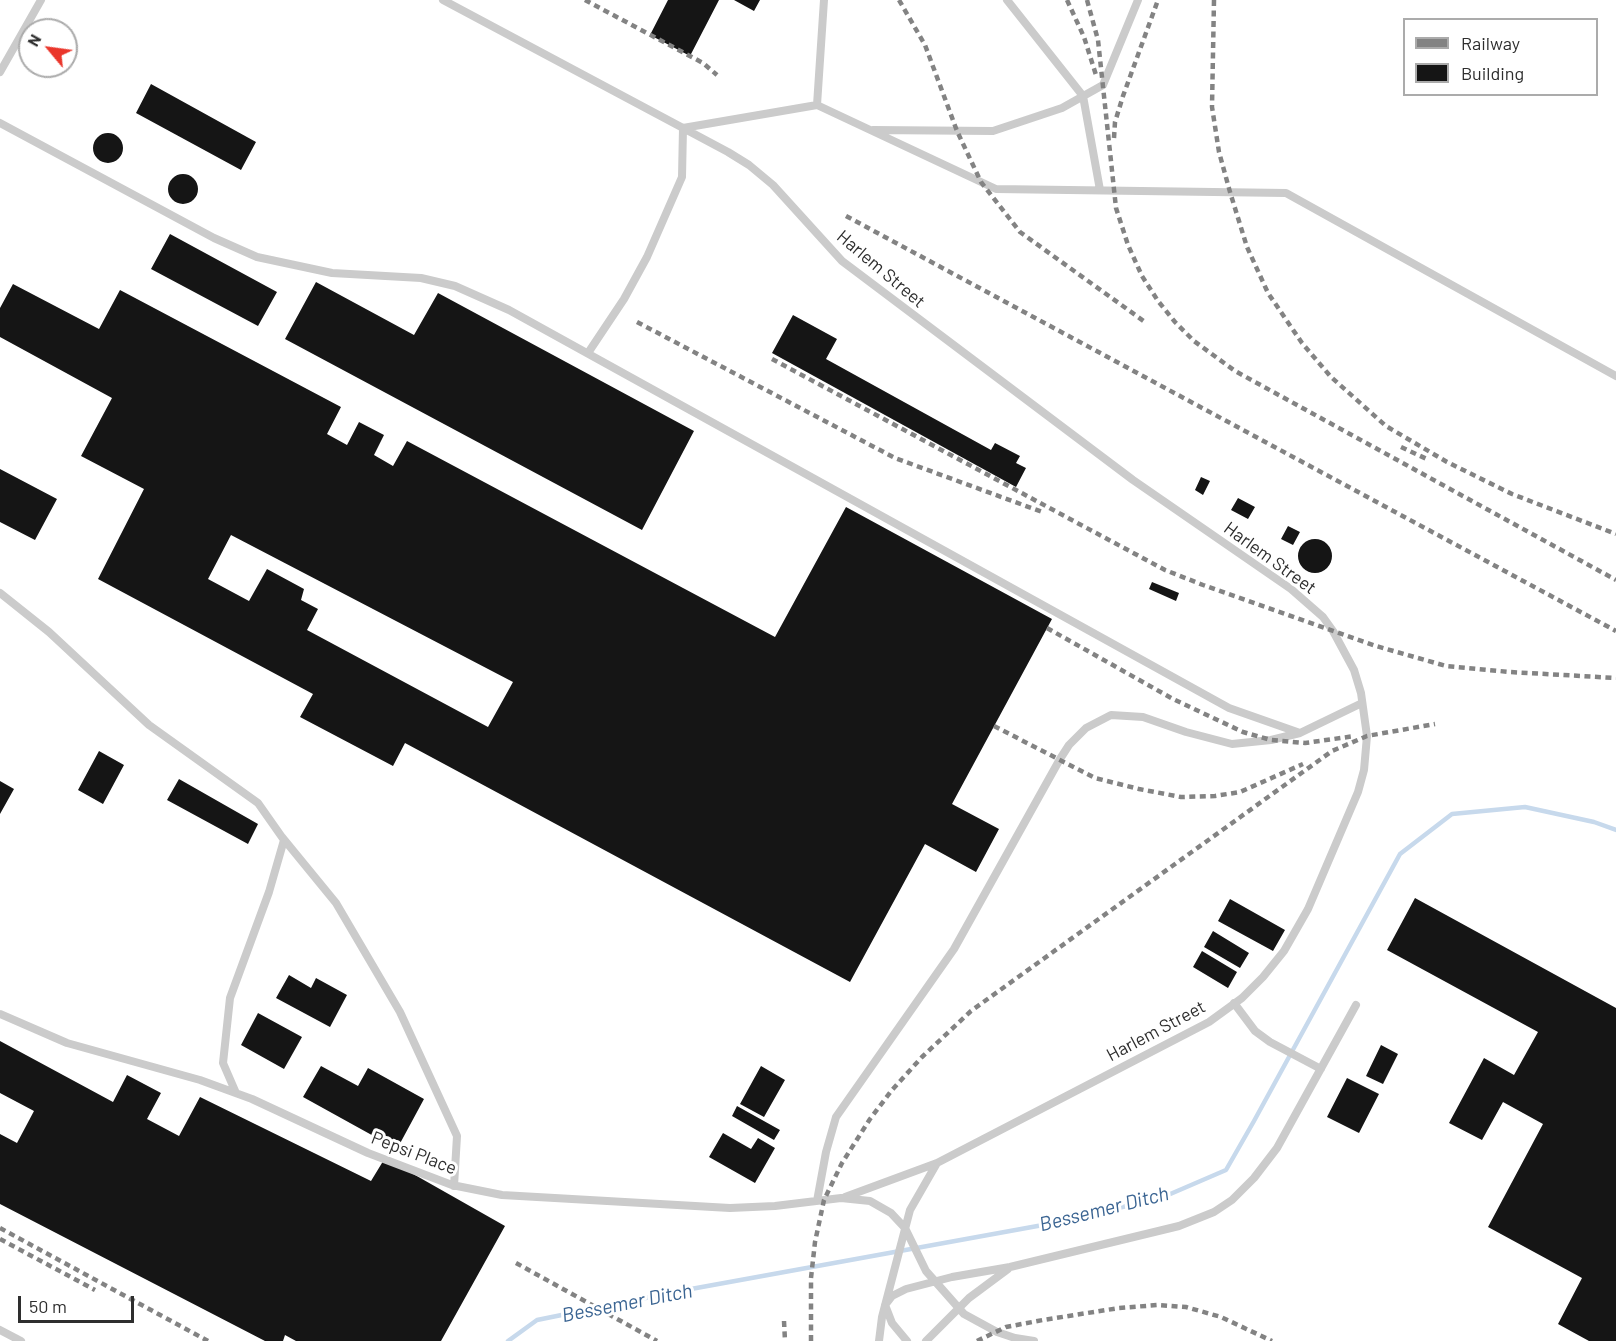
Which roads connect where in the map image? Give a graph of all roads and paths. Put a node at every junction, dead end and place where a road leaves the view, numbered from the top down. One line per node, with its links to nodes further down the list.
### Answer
1 (41, 0): 6 (lane)
2 (443, 0): 10 (lane, Harlem Street)
3 (824, 0): 8 (lane)
4 (1007, 0): 7 (lane)
5 (1138, 0): 7 (lane)
6 (0, 72)
7 (1083, 96): 11 (lane); 12 (lane)
8 (817, 105): 10 (lane); 11 (lane)
9 (0, 123): 13 (lane)
10 (683, 128): 13 (lane); 16 (lane, Harlem Street)
11 (870, 130): 12 (lane)
12 (1100, 190): 14 (lane)
13 (588, 353): 17 (lane)
14 (1616, 376)
15 (0, 593): 18 (lane)
16 (1362, 703): 17 (lane); 19 (lane, Harlem Street)
17 (1300, 733): 27 (lane)
18 (281, 836): 23 (lane); 25 (lane)
19 (1234, 1003): 22 (lane); 24 (lane, Harlem Street)
20 (1356, 1005): 22 (lane)
21 (0, 1014): 23 (lane, Pepsi Place)
22 (1321, 1069): 29 (lane)
23 (236, 1093): 25 (lane, Pepsi Place)
24 (937, 1163): 26 (lane, Harlem Street); 28 (lane)
25 (454, 1186): 27 (lane, Pepsi Place)
26 (841, 1198): 27 (lane, Pepsi Place); 28 (lane)
27 (817, 1201)
28 (905, 1228): 30 (lane); 31 (lane)
29 (1010, 1267): 30 (lane); 32 (lane)
30 (935, 1282): 31 (lane); 32 (lane)
31 (885, 1305): 35 (lane); 36 (lane)
32 (958, 1308): 37 (lane); 38 (lane)
33 (0, 1330): 34 (lane)
34 (21, 1341)
35 (879, 1341)
36 (907, 1341)
37 (926, 1341)
38 (1034, 1341)

